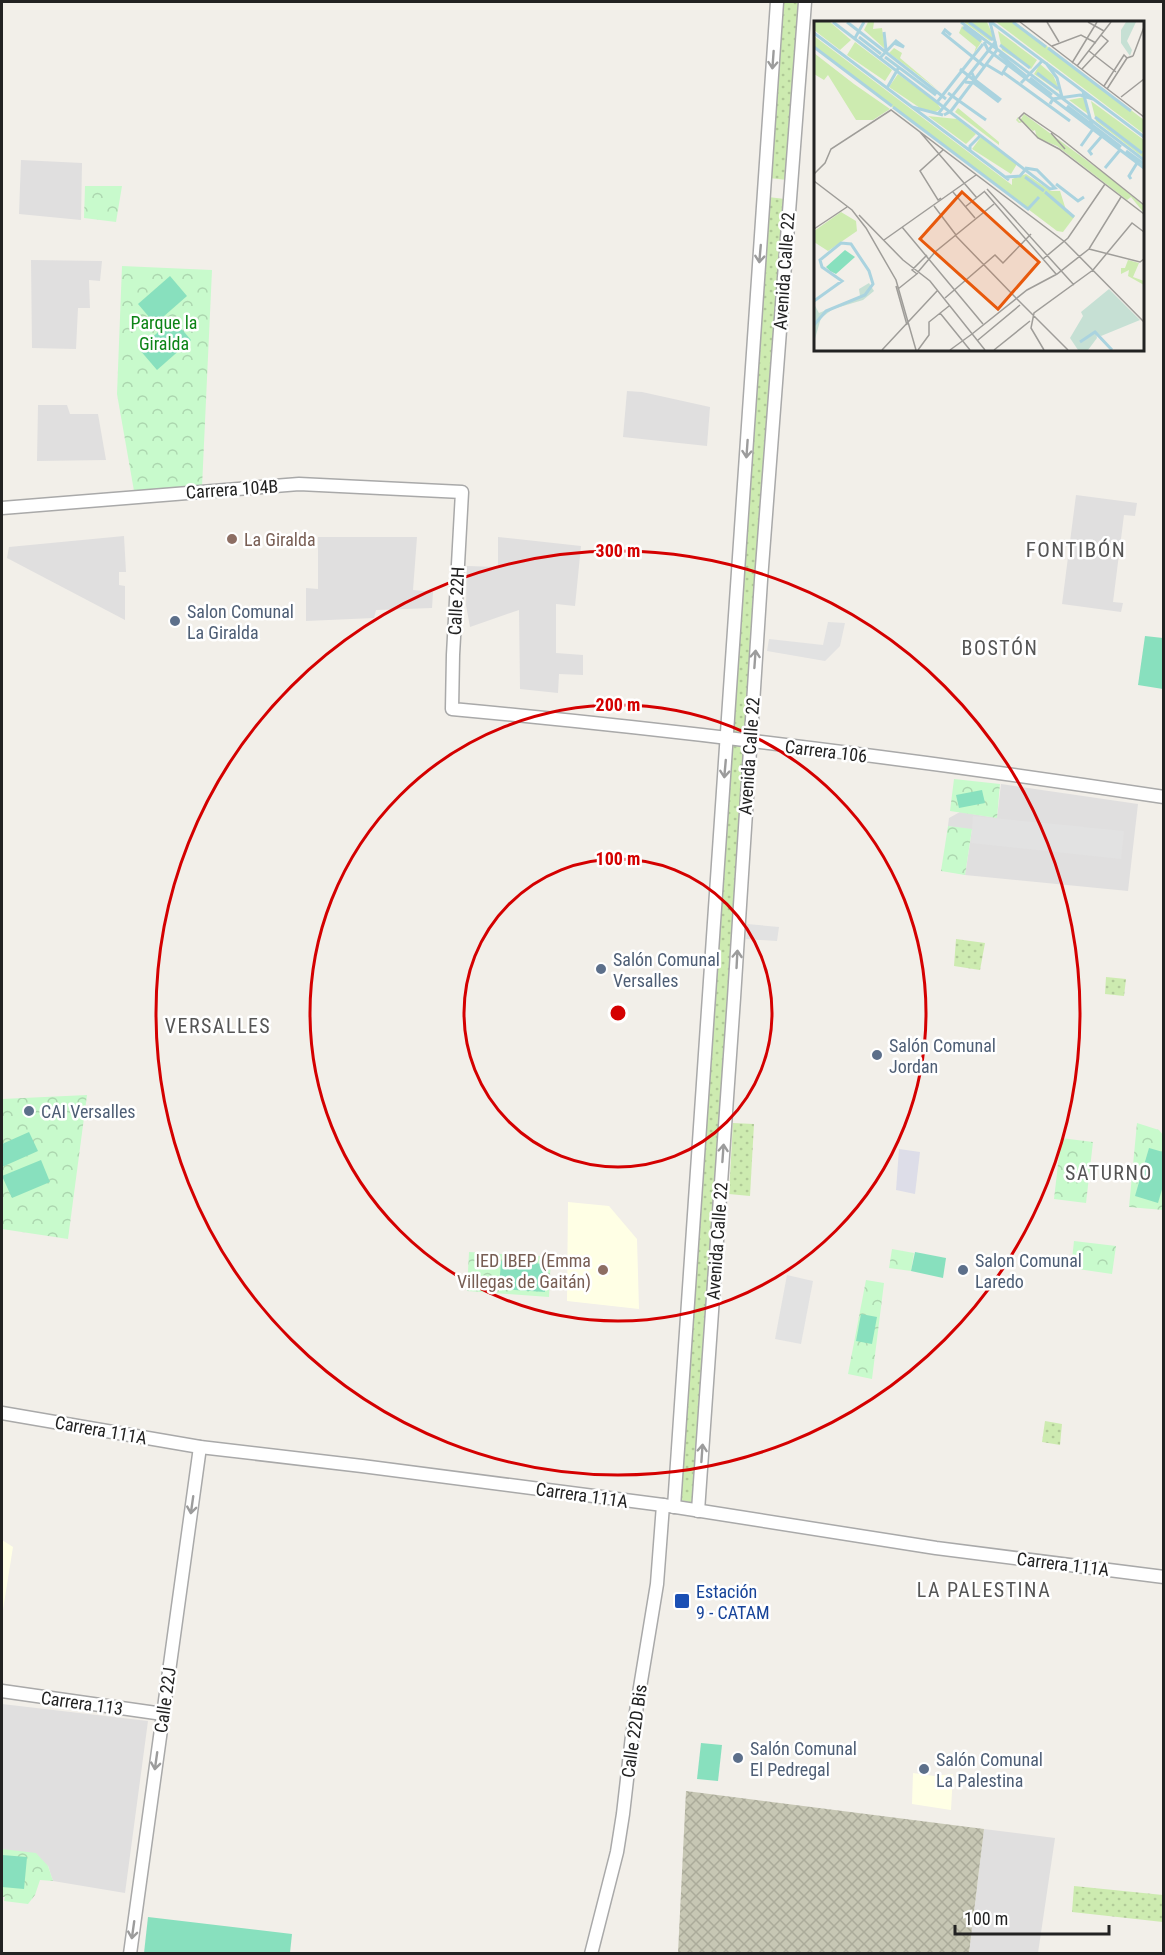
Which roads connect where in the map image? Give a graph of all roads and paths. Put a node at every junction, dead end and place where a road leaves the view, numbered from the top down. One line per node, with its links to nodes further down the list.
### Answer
1 (777, 2): 6 (street, Avenida Calle 22, one-way to 6)
2 (805, 2): 7 (street, Avenida Calle 22, one-way to 2)
3 (462, 492): 4 (street, Carrera 104B); 5 (street, Calle 22H)
4 (2, 508)
5 (452, 710): 6 (street, Carrera 106)
6 (728, 738): 7 (street, Carrera 106); 11 (street, Avenida Calle 22, one-way to 11)
7 (750, 741): 8 (street, Carrera 106); 12 (street, Avenida Calle 22, one-way to 7)
8 (1164, 797)
9 (2, 1413): 10 (street, Carrera 111A)
10 (200, 1447): 11 (street, Carrera 111A); 15 (street, Calle 22J, one-way to 15)
11 (669, 1506): 12 (street, Carrera 111A); 17 (street, Calle 22D Bis)
12 (698, 1511): 13 (street, Carrera 111A)
13 (1164, 1577)
14 (2, 1691): 15 (street, Carrera 113)
15 (163, 1714): 16 (street, Calle 22J, one-way to 16)
16 (130, 1953)
17 (591, 1953)

